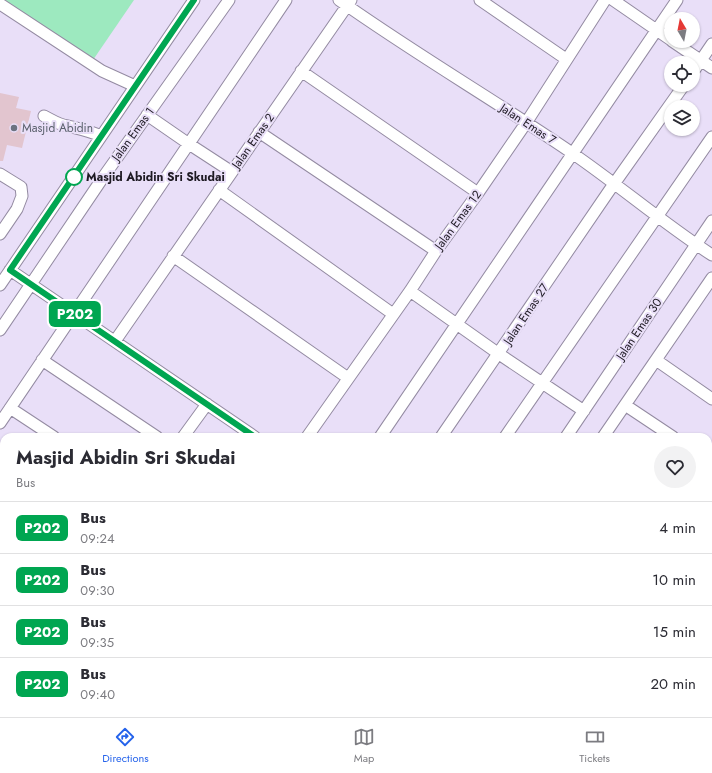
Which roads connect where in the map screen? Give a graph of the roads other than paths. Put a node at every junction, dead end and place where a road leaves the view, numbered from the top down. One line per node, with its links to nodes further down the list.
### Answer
1 (194, 0): 18 (street)
2 (228, 0): 20 (street, Jalan Emas 1)
3 (286, 0): 26 (street)
4 (480, 0): 14 (street)
5 (605, 0): 14 (street, Jalan Emas 12)
6 (613, 0): 10 (street)
7 (677, 0): 10 (street)
8 (346, 2): 17 (street, Jalan Emas 2); 22 (street, Jalan Emas 7)
9 (0, 4): 18 (street)
10 (657, 30): 11 (street); 27 (street)
11 (664, 35)
12 (712, 44): 15 (street)
13 (682, 48): 15 (street)
14 (566, 59): 22 (street, Jalan Emas 12)
15 (701, 61): 16 (street)
16 (712, 68)
17 (301, 71): 23 (street, Jalan Emas 2); 32 (street)
18 (135, 86): 24 (street)
19 (679, 92): 30 (street, Jalan Emas 27)
20 (147, 115): 26 (street); 43 (street, Jalan Emas 1)
21 (44, 116): 24 (street)
22 (526, 123): 27 (street, Jalan Emas 7); 32 (street, Jalan Emas 12)
23 (259, 132): 28 (street, Jalan Emas 2); 37 (street)
24 (101, 136): 40 (street)
25 (712, 137): 33 (street)
26 (189, 144): 28 (street); 45 (street)
27 (572, 153): 30 (street, Jalan Emas 7); 47 (street)
28 (232, 172): 31 (street, Jalan Emas 2)
29 (0, 174): 35 (street)
30 (612, 187): 33 (street, Jalan Emas 7); 50 (street, Jalan Emas 27)
31 (219, 190): 39 (street, Jalan Emas 2); 46 (street)
32 (478, 193): 37 (street, Jalan Emas 12)
33 (657, 216): 36 (street, Jalan Emas 7); 54 (street)
34 (712, 221): 36 (street, Jalan Emas 30)
35 (0, 234)
36 (696, 245): 38 (street, Jalan Emas 7); 59 (street, Jalan Emas 30)
37 (436, 251): 44 (street, Jalan Emas 12)
38 (712, 255)
39 (173, 256): 49 (street, Jalan Emas 2); 53 (street)
40 (10, 270): 42 (street); 43 (street)
41 (712, 278): 52 (street)
42 (0, 284)
43 (32, 284): 45 (street); 48 (street, Jalan Emas 1)
44 (410, 291): 46 (street, Jalan Emas 12); 47 (street)
45 (74, 313): 49 (street); 51 (street)
46 (393, 314): 53 (street, Jalan Emas 12)
47 (456, 324): 50 (street); 66 (street)
48 (0, 330)
49 (114, 341): 56 (street)
50 (499, 354): 54 (street); 67 (street, Jalan Emas 27)
51 (42, 360): 58 (street); 62 (street)
52 (656, 360): 55 (street); 57 (street)
53 (348, 378): 65 (street, Jalan Emas 12)
54 (542, 382): 59 (street); 68 (street)
55 (712, 399)
56 (207, 404): 63 (street); 64 (street)
57 (625, 405): 70 (street); 71 (street)
58 (10, 408): 60 (street); 61 (street)
59 (584, 411): 69 (street, Jalan Emas 30)
60 (0, 423)
61 (48, 433)
62 (151, 433)
63 (186, 433)
64 (249, 433)
65 (310, 433)
66 (383, 433)
67 (444, 433)
68 (508, 433)
69 (569, 433)
70 (606, 433)
71 (667, 433)

